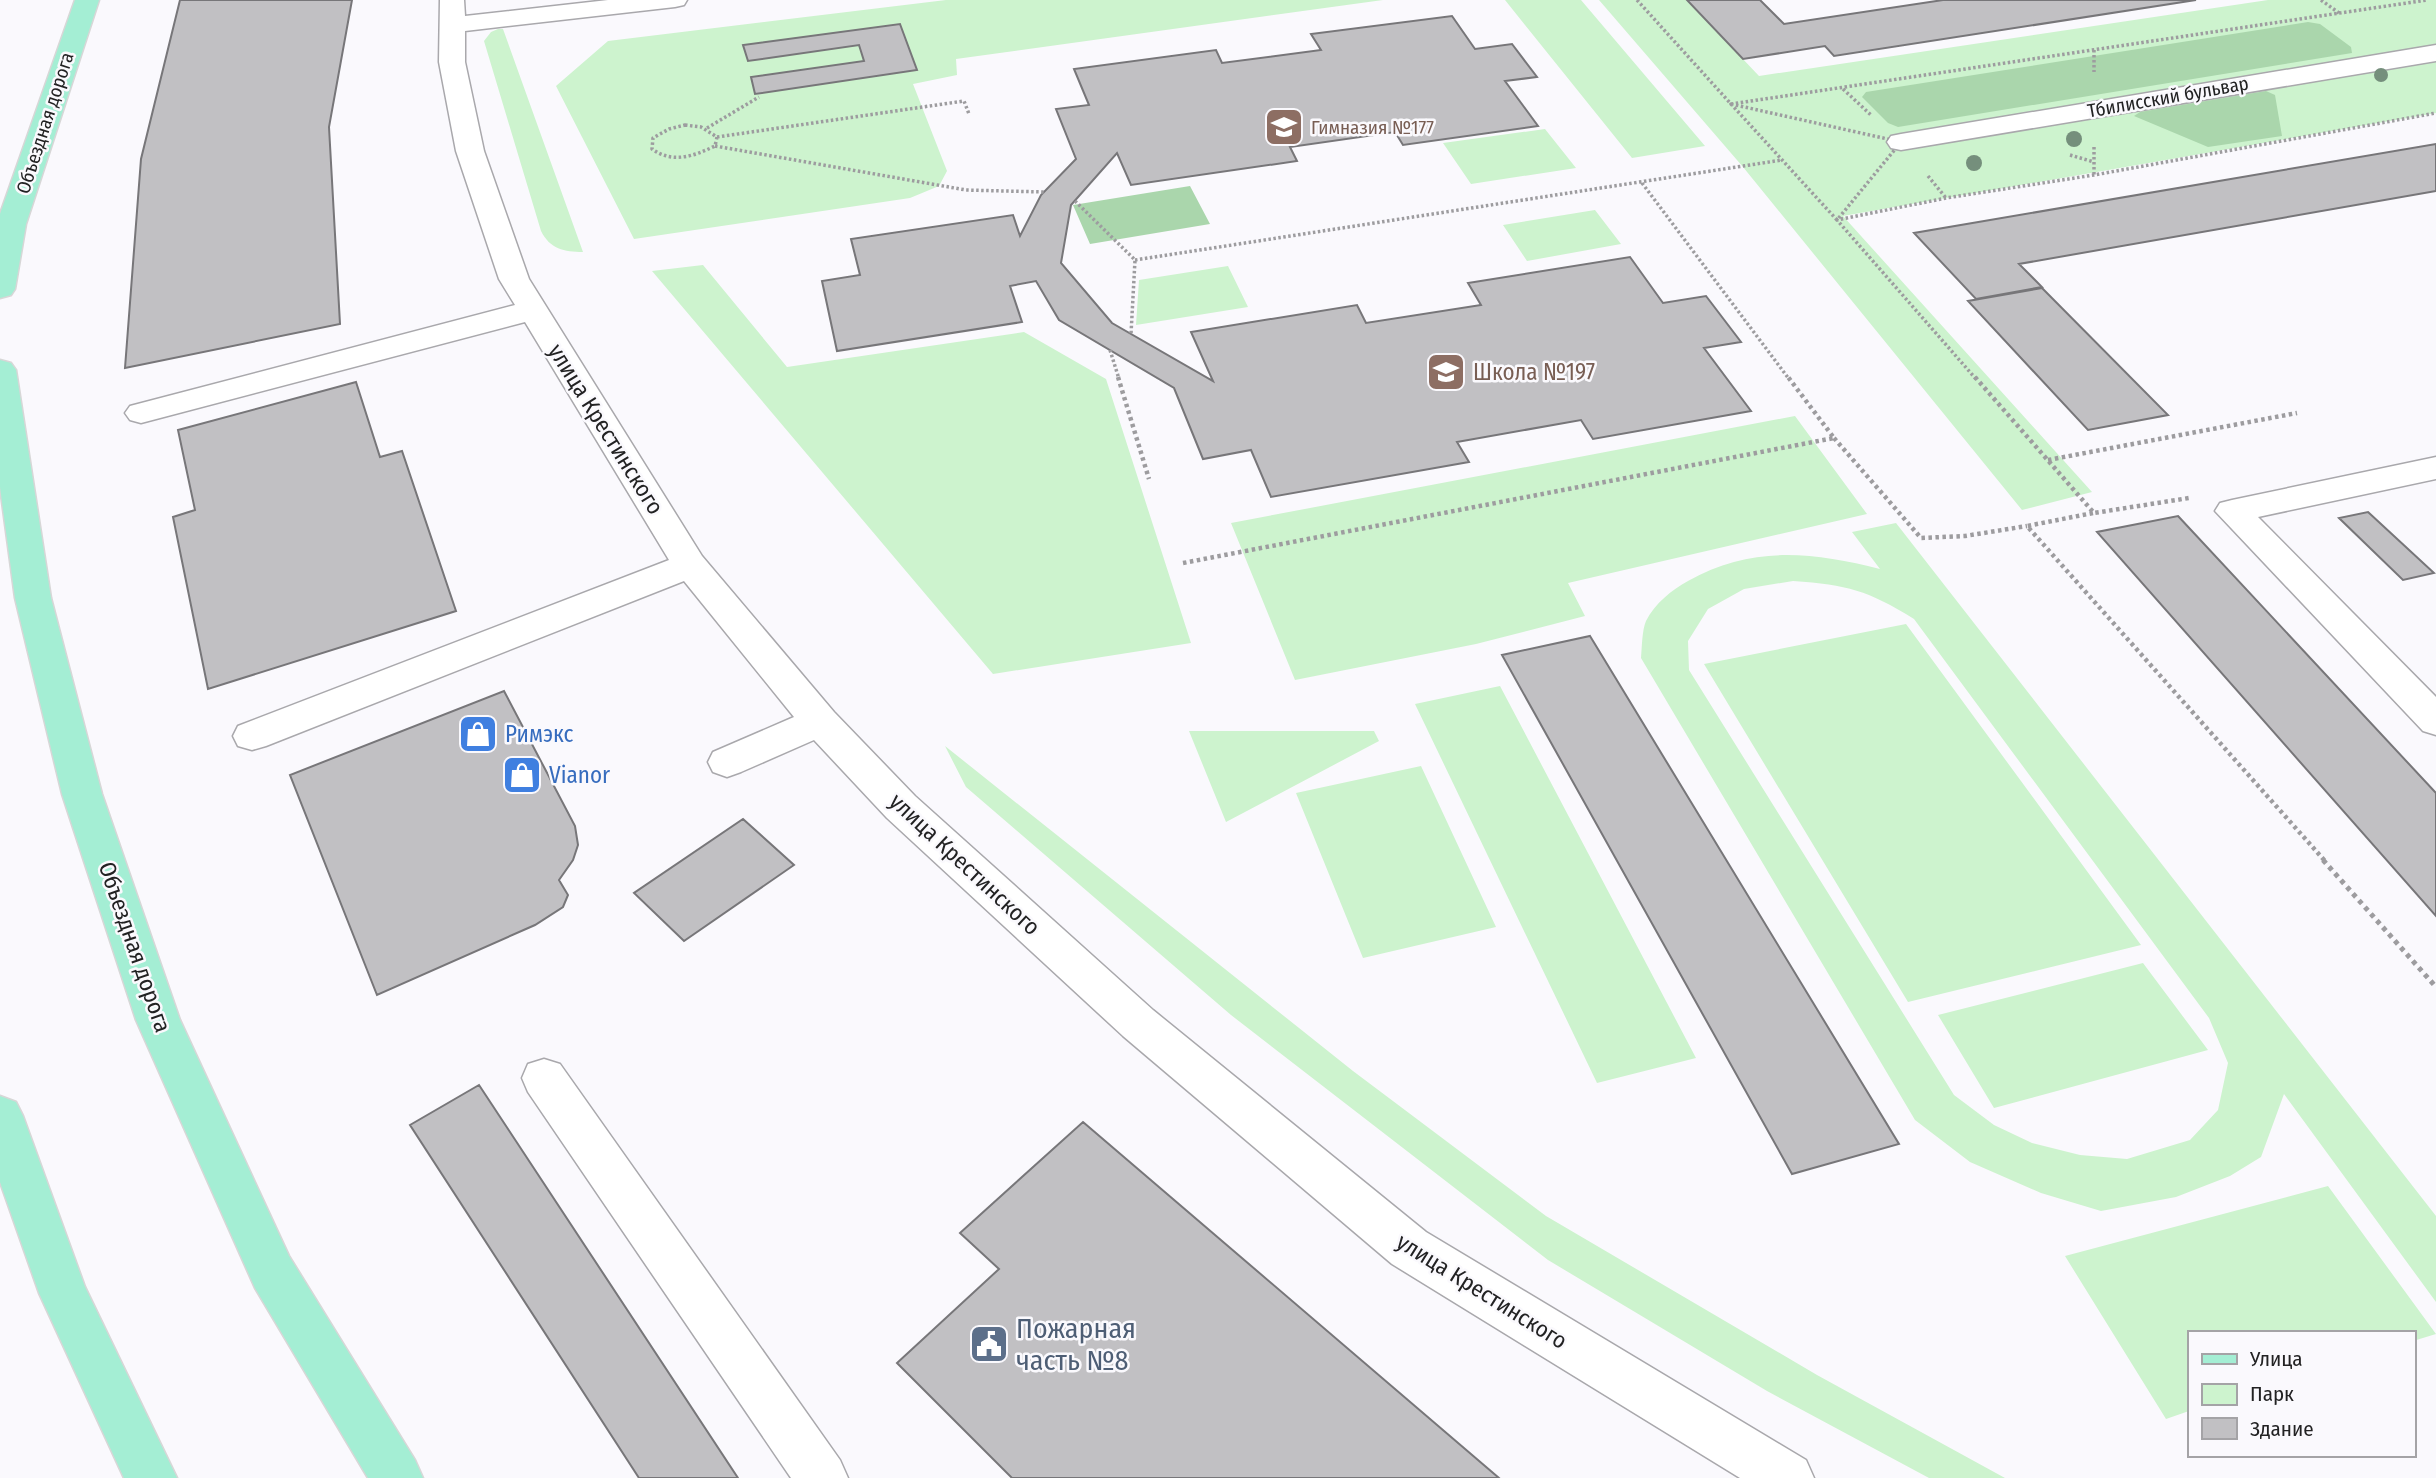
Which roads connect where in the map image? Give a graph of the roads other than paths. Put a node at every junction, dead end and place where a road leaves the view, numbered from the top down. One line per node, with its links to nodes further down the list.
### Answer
1 (87, 0): 6 (main road, Объездная дорога)
2 (675, 0): 3 (street)
3 (452, 12): 7 (street, улица Крестинского)
4 (2436, 53): 5 (street, Тбилисский бульвар)
5 (1901, 142)
6 (0, 289)
7 (533, 310): 9 (street); 11 (street, улица Крестинского)
8 (0, 370): 19 (main road, Объездная дорога)
9 (141, 413)
10 (2436, 468): 12 (street)
11 (690, 565): 13 (street, улица Крестинского); 14 (street)
12 (2436, 721)
13 (820, 722): 15 (street); 21 (street, улица Крестинского)
14 (252, 736)
15 (726, 762)
16 (544, 1078): 20 (street)
17 (0, 1116): 18 (main road)
18 (151, 1478)
19 (397, 1478)
20 (822, 1478)
21 (1788, 1478)

